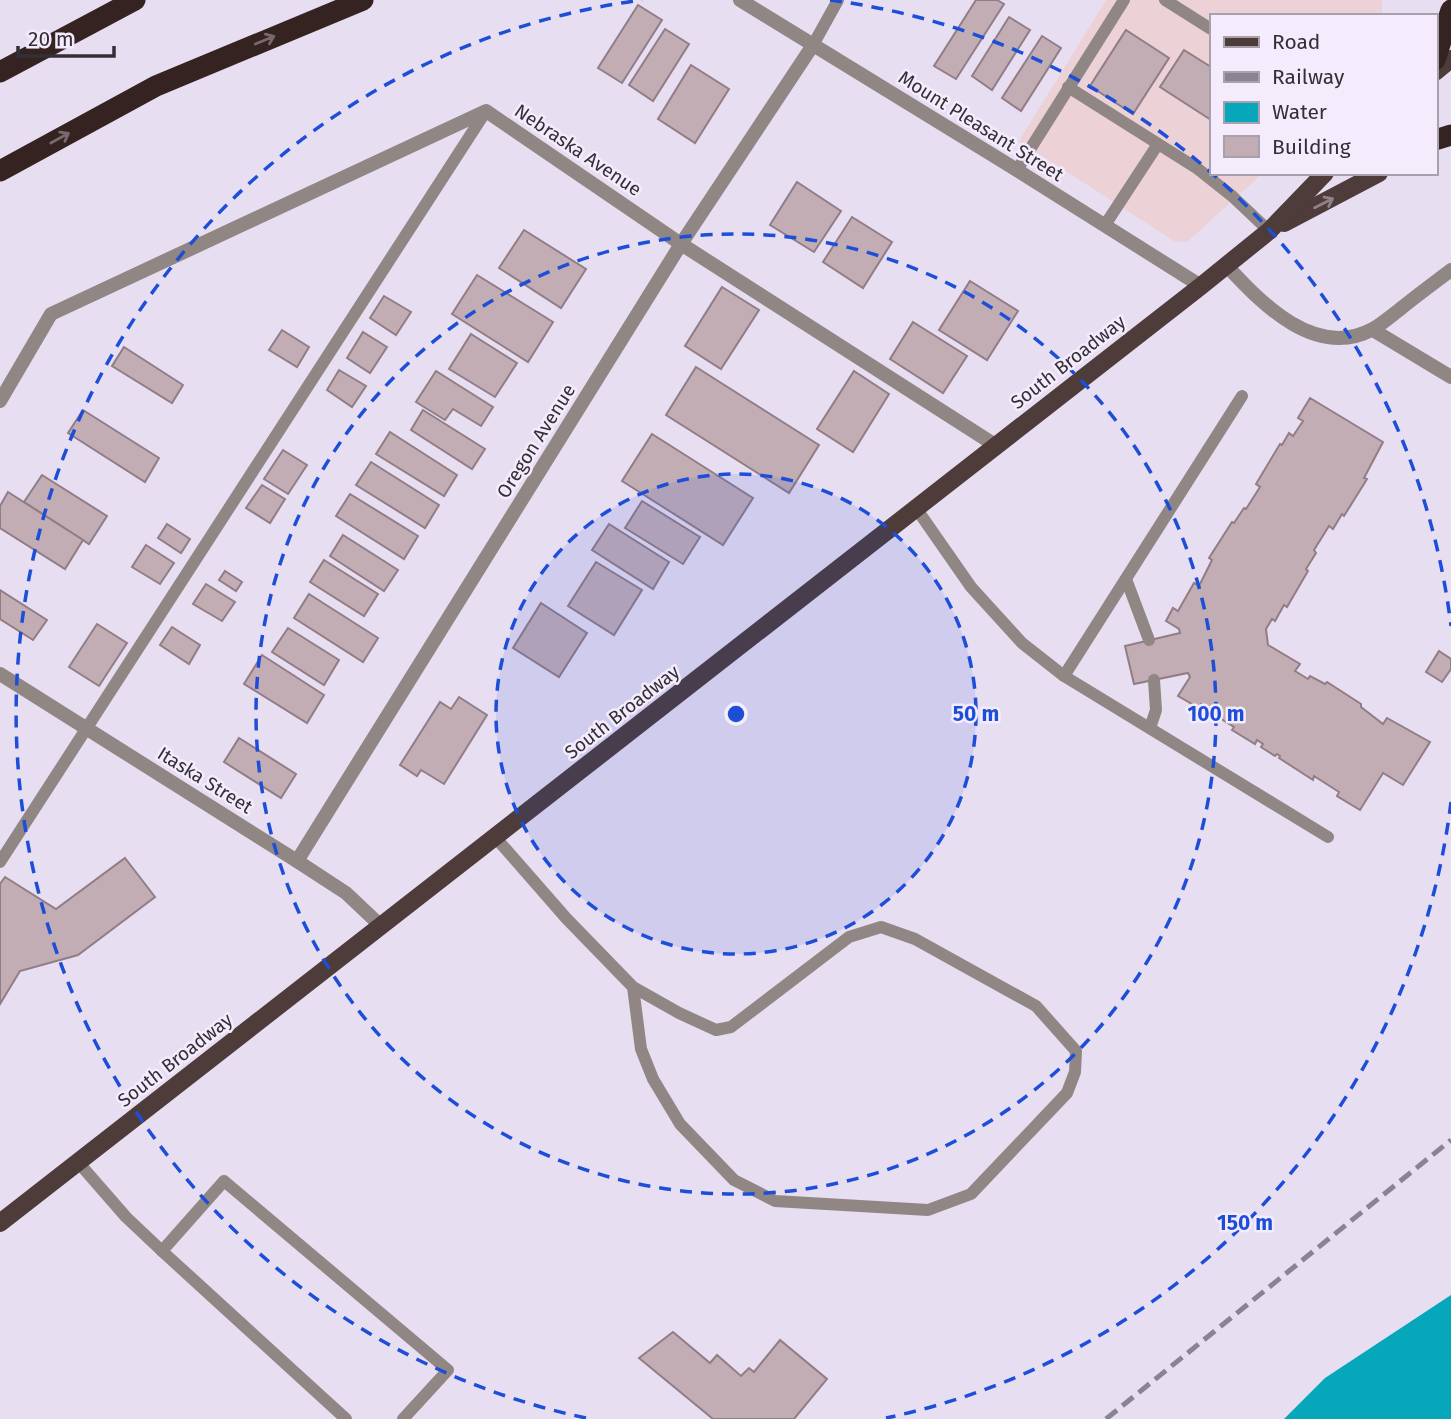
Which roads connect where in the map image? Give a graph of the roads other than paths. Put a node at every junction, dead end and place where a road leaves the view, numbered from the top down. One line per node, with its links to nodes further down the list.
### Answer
1 (135, 0): 13 (highway)
2 (363, 0): 20 (highway, one-way to 2)
3 (740, 0): 9 (street, Mount Pleasant Street)
4 (838, 0): 9 (lane)
5 (1124, 0): 14 (lane)
6 (1165, 0): 8 (lane)
7 (1451, 10): 10 (highway)
8 (1210, 28)
9 (813, 45): 19 (street, Mount Pleasant Street); 25 (street, Oregon Avenue)
10 (1437, 54)
11 (1451, 59): 12 (main road)
12 (1437, 70)
13 (0, 72)
14 (1068, 87): 18 (lane); 19 (lane)
15 (486, 111): 25 (street, Nebraska Avenue); 32 (street, Nebraska Avenue); 41 (lane)
16 (1451, 123): 17 (main road)
17 (1437, 136)
18 (1158, 144): 23 (lane); 24 (lane)
19 (1017, 170): 23 (street, Mount Pleasant Street)
20 (0, 171)
21 (1323, 175): 24 (main road, South Broadway)
22 (1374, 175): 24 (main road, South Broadway, one-way to 22)
23 (1105, 225): 28 (street, Mount Pleasant Street)
24 (1269, 231): 26 (main road, South Broadway)
25 (681, 244): 33 (street, Nebraska Avenue); 44 (street, Oregon Avenue)
26 (1227, 265): 28 (main road, South Broadway); 29 (street)
27 (1451, 270): 29 (street)
28 (1201, 286): 33 (main road, South Broadway)
29 (1373, 330): 30 (street)
30 (1451, 377)
31 (1242, 396): 35 (lane)
32 (0, 401)
33 (995, 445): 34 (main road, South Broadway)
34 (916, 508): 38 (lane); 43 (main road, South Broadway)
35 (1126, 579): 36 (lane); 38 (lane)
36 (1149, 640)
37 (0, 674): 41 (street, Itaska Street)
38 (1064, 676): 40 (lane)
39 (1154, 680): 40 (lane)
40 (1150, 728): 42 (lane)
41 (88, 729): 44 (street, Itaska Street); 45 (lane)
42 (1328, 837)
43 (496, 838): 46 (main road, South Broadway); 47 (lane)
44 (297, 861): 46 (street, Itaska Street)
45 (0, 862)
46 (382, 927): 48 (main road, South Broadway)
47 (633, 987): 47 (lane)
48 (78, 1162): 49 (main road, South Broadway); 50 (lane)
49 (0, 1223)
50 (162, 1251): 51 (lane); 52 (lane)
51 (346, 1419)
52 (403, 1419)

